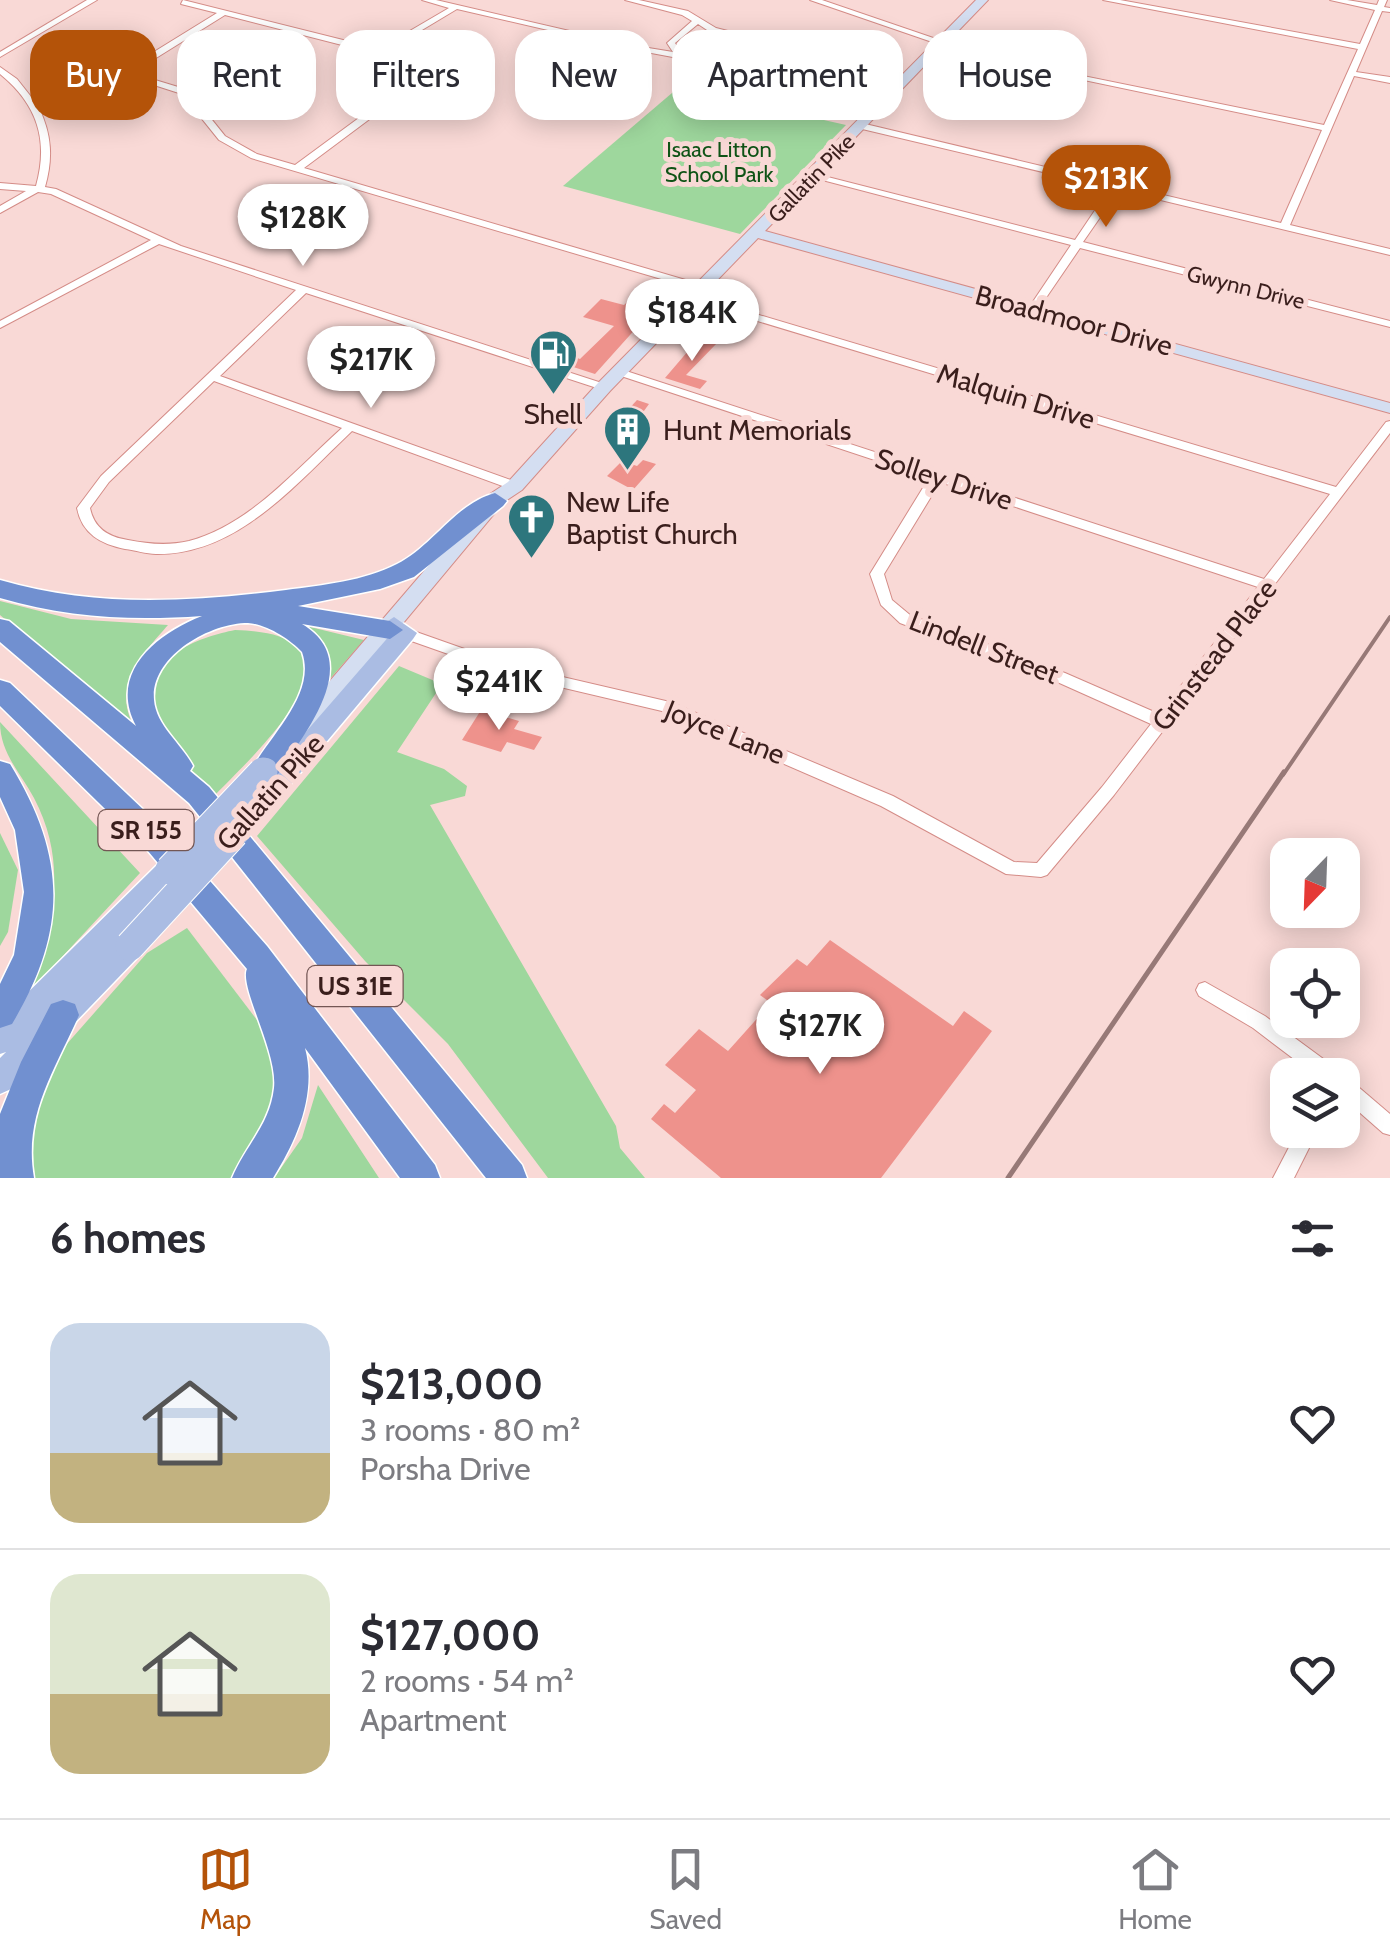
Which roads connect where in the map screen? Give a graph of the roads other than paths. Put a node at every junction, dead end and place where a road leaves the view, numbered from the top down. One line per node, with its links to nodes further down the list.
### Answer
1 (94, 0): 24 (street)
2 (426, 0): 11 (street)
3 (630, 0): 13 (street)
4 (814, 0): 20 (street)
5 (982, 0): 18 (main road, Gallatin Pike)
6 (1107, 0): 9 (street)
7 (1334, 0): 10 (street)
8 (184, 2): 12 (street)
9 (1148, 3): 22 (street)
10 (1384, 6): 22 (street)
11 (454, 8): 14 (street); 15 (street)
12 (224, 12): 19 (street); 25 (street)
13 (696, 22): 16 (street); 17 (street)
14 (417, 30)
15 (557, 30)
16 (686, 30)
17 (713, 30)
18 (953, 30)
19 (336, 39)
20 (923, 40)
21 (671, 43): 23 (street)
22 (1362, 47): 28 (street)
23 (652, 49)
24 (0, 55)
25 (157, 55)
26 (923, 61): 31 (main road, Gallatin Pike)
27 (0, 70): 33 (street)
28 (1350, 73): 30 (street); 38 (street)
29 (1087, 77): 38 (street)
30 (1390, 80)
31 (903, 82)
32 (157, 83): 39 (street, Malquin Drive)
33 (30, 98)
34 (40, 120): 42 (street)
35 (363, 120): 39 (street)
36 (867, 120): 37 (main road, Gallatin Pike)
37 (861, 126): 40 (main road, Gallatin Pike); 43 (street)
38 (1326, 128): 45 (street)
39 (296, 170): 51 (street, Malquin Drive)
40 (812, 176): 46 (main road, Gallatin Pike); 48 (street, Gwynn Drive)
41 (0, 186): 42 (street)
42 (40, 187): 44 (street); 47 (street)
43 (1116, 187): 45 (street); 48 (street)
44 (0, 210)
45 (1284, 228): 49 (street)
46 (757, 233): 51 (main road, Gallatin Pike); 52 (main road, Broadmoor Drive)
47 (158, 240): 50 (street); 54 (street)
48 (1076, 243): 52 (street); 53 (street, Gwynn Drive)
49 (1390, 252)
50 (303, 290): 56 (street); 57 (street)
51 (697, 293): 55 (main road, Gallatin Pike); 62 (street, Malquin Drive)
52 (1033, 308): 58 (main road, Broadmoor Drive)
53 (1390, 324)
54 (0, 325)
55 (618, 372): 57 (main road, Gallatin Pike); 61 (street, Solley Drive)
56 (213, 377): 60 (street); 60 (street)
57 (604, 387): 63 (main road, Gallatin Pike)
58 (1390, 408)
59 (1390, 425): 62 (street, Grinstead Place)
60 (351, 426): 63 (street)
61 (937, 476): 64 (street, Solley Drive); 70 (street, Lindell Street)
62 (1339, 492): 64 (street, Grinstead Place)
63 (505, 494): 66 (highway); 68 (main road, Gallatin Pike)
64 (1268, 585): 70 (street, Grinstead Place)
65 (0, 588): 66 (highway)
66 (266, 607): 68 (highway); 72 (highway); 73 (highway)
67 (0, 628): 73 (highway, SR 155)
68 (396, 630): 72 (main road, Gallatin Pike); 74 (street, Joyce Lane)
69 (0, 690): 76 (highway, SR 155)
70 (1162, 722): 74 (street, Grinstead Place)
71 (0, 772): 78 (highway)
72 (274, 774): 75 (main road, Gallatin Pike, bridge)
73 (199, 794): 89 (highway, US 31E)
74 (1029, 873)
75 (116, 945): 79 (main road, Gallatin Pike); 80 (main road, Gallatin Pike)
76 (256, 956): 87 (highway); 88 (highway, SR 155)
77 (1206, 990): 81 (street)
78 (0, 1012)
79 (63, 1016): 82 (main road, Gallatin Pike); 86 (highway)
80 (0, 1040)
81 (1307, 1058)
82 (0, 1078)
83 (1360, 1102): 84 (street)
84 (1390, 1126)
85 (1299, 1148): 90 (street)
86 (16, 1178)
87 (250, 1178)
88 (422, 1178)
89 (510, 1178)
90 (1283, 1178)

